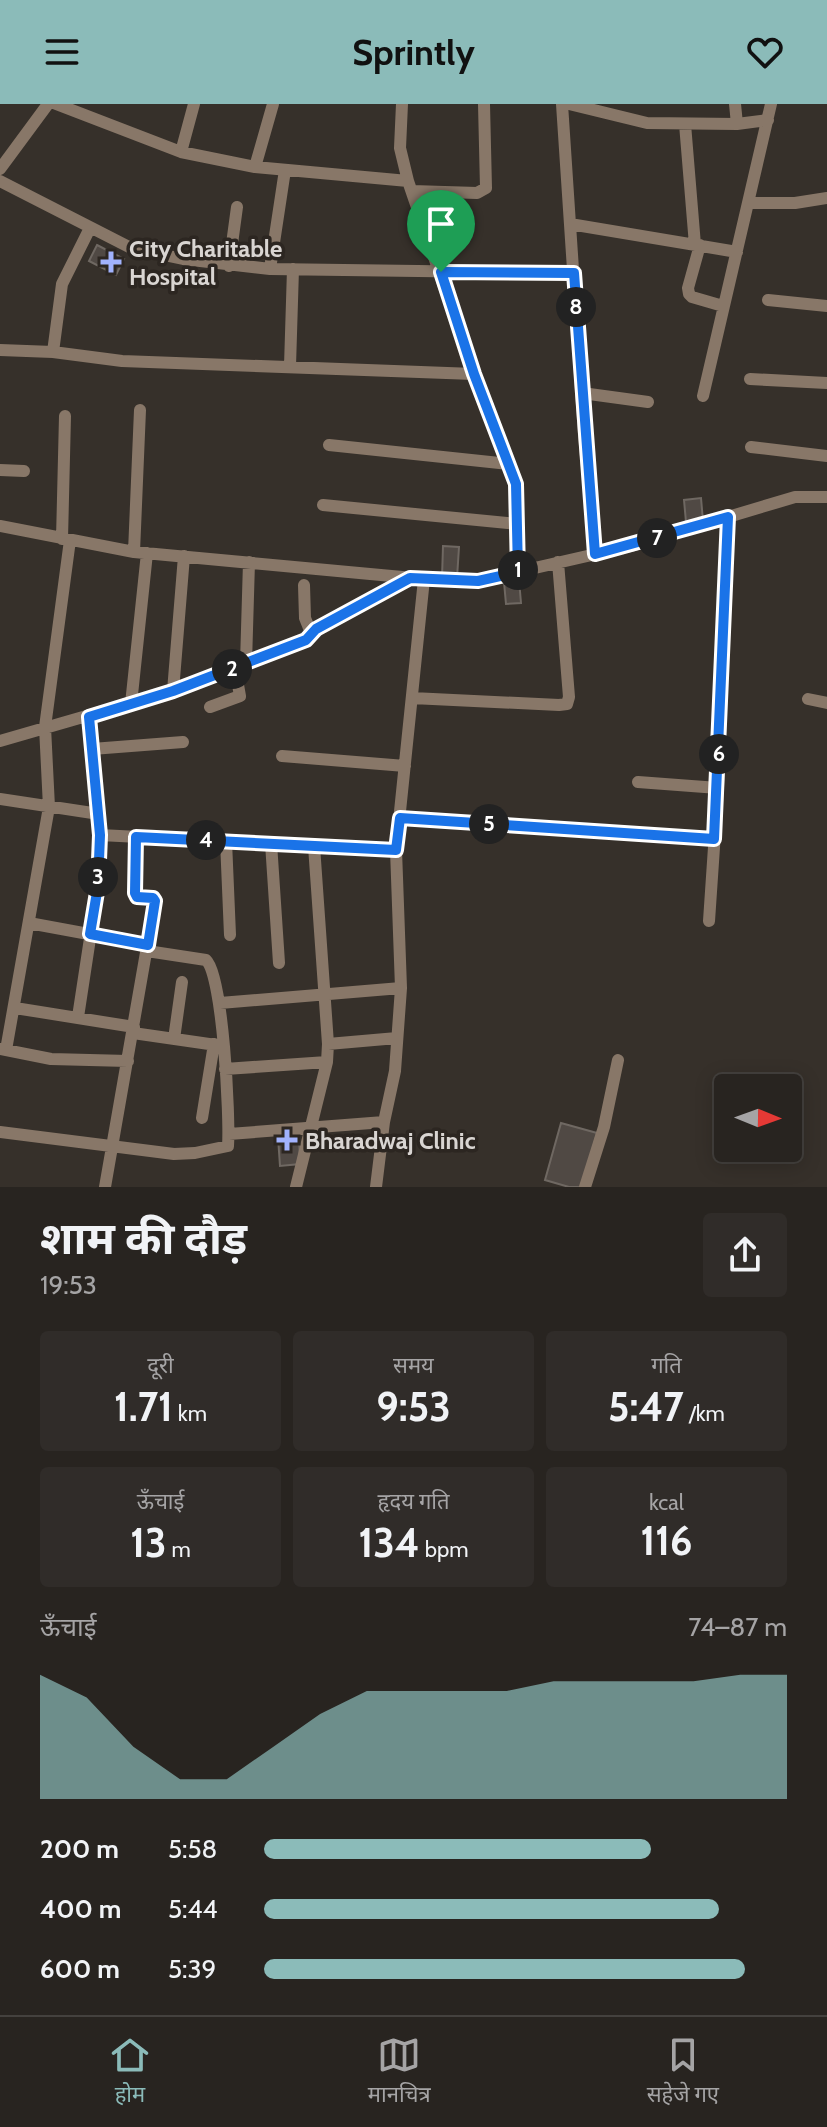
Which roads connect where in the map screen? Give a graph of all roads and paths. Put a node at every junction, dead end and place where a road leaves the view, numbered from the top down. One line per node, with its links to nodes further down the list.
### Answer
1 (48, 104): 16 (street)
2 (56, 104): 14 (street)
3 (194, 104): 14 (street)
4 (273, 104): 15 (street)
5 (402, 104): 19 (street)
6 (484, 104): 19 (street)
7 (562, 104): 23 (street)
8 (569, 104): 12 (street)
9 (735, 104): 13 (street)
10 (771, 104): 11 (street)
11 (768, 120): 13 (street); 21 (street)
12 (685, 124): 13 (street); 25 (street)
13 (737, 124)
14 (181, 152): 15 (street)
15 (255, 167): 17 (street)
16 (0, 169)
17 (285, 170): 19 (street); 28 (street)
18 (0, 181): 24 (street)
19 (410, 186): 30 (street)
20 (827, 198): 21 (street)
21 (748, 203): 26 (street)
22 (237, 207): 27 (street)
23 (570, 224): 25 (street); 31 (street)
24 (90, 228): 27 (street); 36 (street)
25 (698, 245): 26 (street); 33 (street)
26 (737, 252): 33 (street)
27 (229, 266): 28 (street)
28 (270, 269): 29 (street)
29 (293, 269): 30 (street); 37 (street)
30 (441, 272): 31 (street); 38 (street)
31 (574, 273): 41 (street)
32 (768, 300): 34 (street)
33 (723, 306): 42 (street)
34 (827, 306)
35 (0, 350): 36 (street)
36 (53, 352): 37 (street)
37 (290, 366): 38 (street)
38 (474, 374): 49 (street)
39 (750, 379): 40 (street)
40 (827, 383)
41 (582, 393): 43 (street); 60 (street)
42 (703, 396)
43 (648, 402)
44 (140, 410): 58 (street)
45 (65, 416): 57 (street)
46 (329, 445): 49 (street)
47 (751, 447): 48 (street)
48 (827, 456)
49 (509, 464): 55 (street)
50 (0, 470): 51 (street)
51 (24, 471)
52 (827, 497): 54 (street)
53 (323, 505): 55 (street)
54 (728, 517): 60 (street); 83 (street)
55 (517, 524): 64 (street)
56 (0, 526): 57 (street)
57 (66, 539): 58 (street); 76 (street)
58 (134, 552): 59 (street)
59 (147, 553): 61 (street); 73 (street)
60 (595, 554): 63 (street)
61 (184, 556): 62 (street); 69 (street)
62 (249, 562): 65 (street); 68 (street)
63 (558, 562): 64 (street); 70 (street)
64 (518, 572): 65 (street)
65 (417, 578): 67 (street); 70 (street)
66 (304, 585): 67 (street)
67 (311, 633): 68 (street)
68 (240, 666): 69 (street); 74 (street)
69 (173, 691): 73 (street)
70 (412, 698): 81 (street)
71 (808, 699): 72 (street)
72 (827, 703)
73 (131, 704): 75 (street)
74 (210, 707)
75 (89, 717): 76 (street); 79 (street)
76 (45, 727): 77 (street); 85 (street)
77 (0, 741)
78 (183, 742): 79 (street)
79 (92, 749): 86 (street)
80 (282, 756): 81 (street)
81 (405, 766): 87 (street)
82 (638, 782): 83 (street)
83 (718, 788): 90 (street)
84 (0, 799): 85 (street)
85 (49, 807): 86 (street); 96 (street)
86 (99, 814): 88 (street)
87 (400, 818): 90 (street); 94 (street)
88 (100, 835): 89 (street); 97 (street)
89 (136, 837): 91 (street); 99 (street)
90 (714, 839): 95 (street)
91 (226, 841): 92 (street); 98 (street)
92 (271, 843): 93 (street); 100 (street)
93 (314, 846): 94 (street); 103 (street)
94 (396, 850): 102 (street)
95 (709, 921)
96 (29, 923): 97 (street); 105 (street)
97 (90, 934): 99 (street); 106 (street)
98 (230, 935)
99 (148, 948): 104 (street); 107 (street)
100 (279, 963)
101 (182, 982): 109 (street)
102 (401, 988): 103 (street); 108 (street)
103 (325, 996): 104 (street); 110 (street)
104 (220, 1003): 111 (street)
105 (15, 1008): 106 (street); 112 (street)
106 (78, 1017): 107 (street)
107 (133, 1030): 109 (street); 114 (street)
108 (397, 1038): 110 (street); 118 (street)
109 (174, 1039): 111 (street)
110 (328, 1044): 115 (street)
111 (219, 1045): 116 (street); 117 (street)
112 (3, 1050): 114 (street)
113 (618, 1060): 126 (street)
114 (128, 1061): 122 (street)
115 (327, 1062): 116 (street); 119 (street)
116 (225, 1069): 121 (street)
117 (202, 1118)
118 (384, 1122): 119 (street); 125 (street)
119 (309, 1129): 121 (street); 124 (street)
120 (0, 1132): 122 (street)
121 (229, 1134): 122 (street)
122 (112, 1148): 123 (street)
123 (105, 1187)
124 (296, 1187)
125 (376, 1187)
126 (585, 1187)

